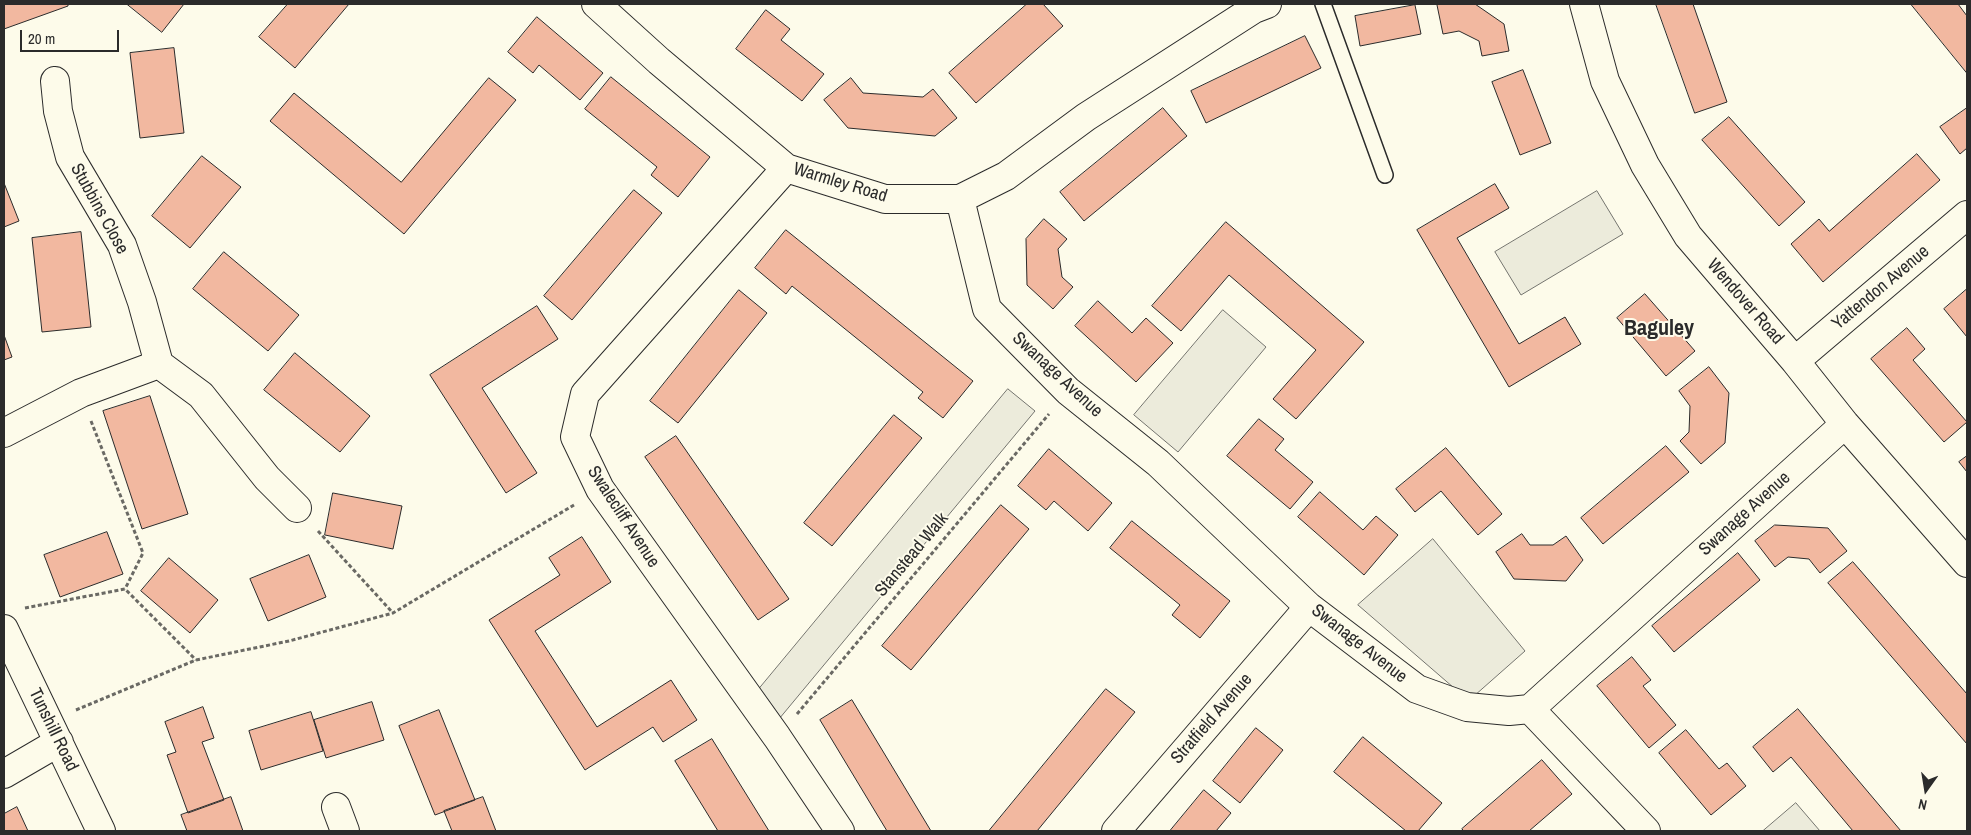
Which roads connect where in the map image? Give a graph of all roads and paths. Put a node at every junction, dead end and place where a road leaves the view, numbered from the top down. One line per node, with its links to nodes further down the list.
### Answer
1 (596, 4): 6 (street, Warmley Road)
2 (1267, 4): 8 (street, Warmley Road)
3 (1323, 4): 7 (lane)
4 (1584, 4): 10 (street, Wendover Road)
5 (55, 81): 11 (street, Stubbins Close)
6 (786, 168): 8 (street, Warmley Road); 16 (street, Swalecliff Avenue)
7 (1385, 175)
8 (960, 199): 12 (street, Swanage Avenue)
9 (1967, 215): 10 (street, Yattendon Avenue)
10 (1795, 361): 14 (street, Wendover Road)
11 (159, 364): 13 (street); 17 (street)
12 (1068, 391): 20 (street, Swanage Avenue); 27 (path, Stanstead Walk)
13 (81, 393): 15 (street); 19 (path)
14 (1845, 424): 18 (street, Wendover Road); 25 (street, Swanage Avenue)
15 (4, 433)
16 (600, 489): 22 (path); 27 (street, Swalecliff Avenue)
17 (297, 508): 22 (path)
18 (1967, 563)
19 (125, 589): 21 (path); 24 (path)
20 (1309, 607): 25 (street, Swanage Avenue); 31 (street, Stratfield Avenue)
21 (22, 609)
22 (393, 613): 24 (path)
23 (4, 629): 26 (street, Tunshill Road)
24 (196, 660): 26 (path)
25 (1530, 709): 32 (street)
26 (54, 731): 28 (street); 29 (street, Tunshill Road)
27 (777, 737): 30 (street, Swalecliff Avenue)
28 (4, 774)
29 (101, 831)
30 (840, 831)
31 (1116, 831)
32 (1646, 831)

